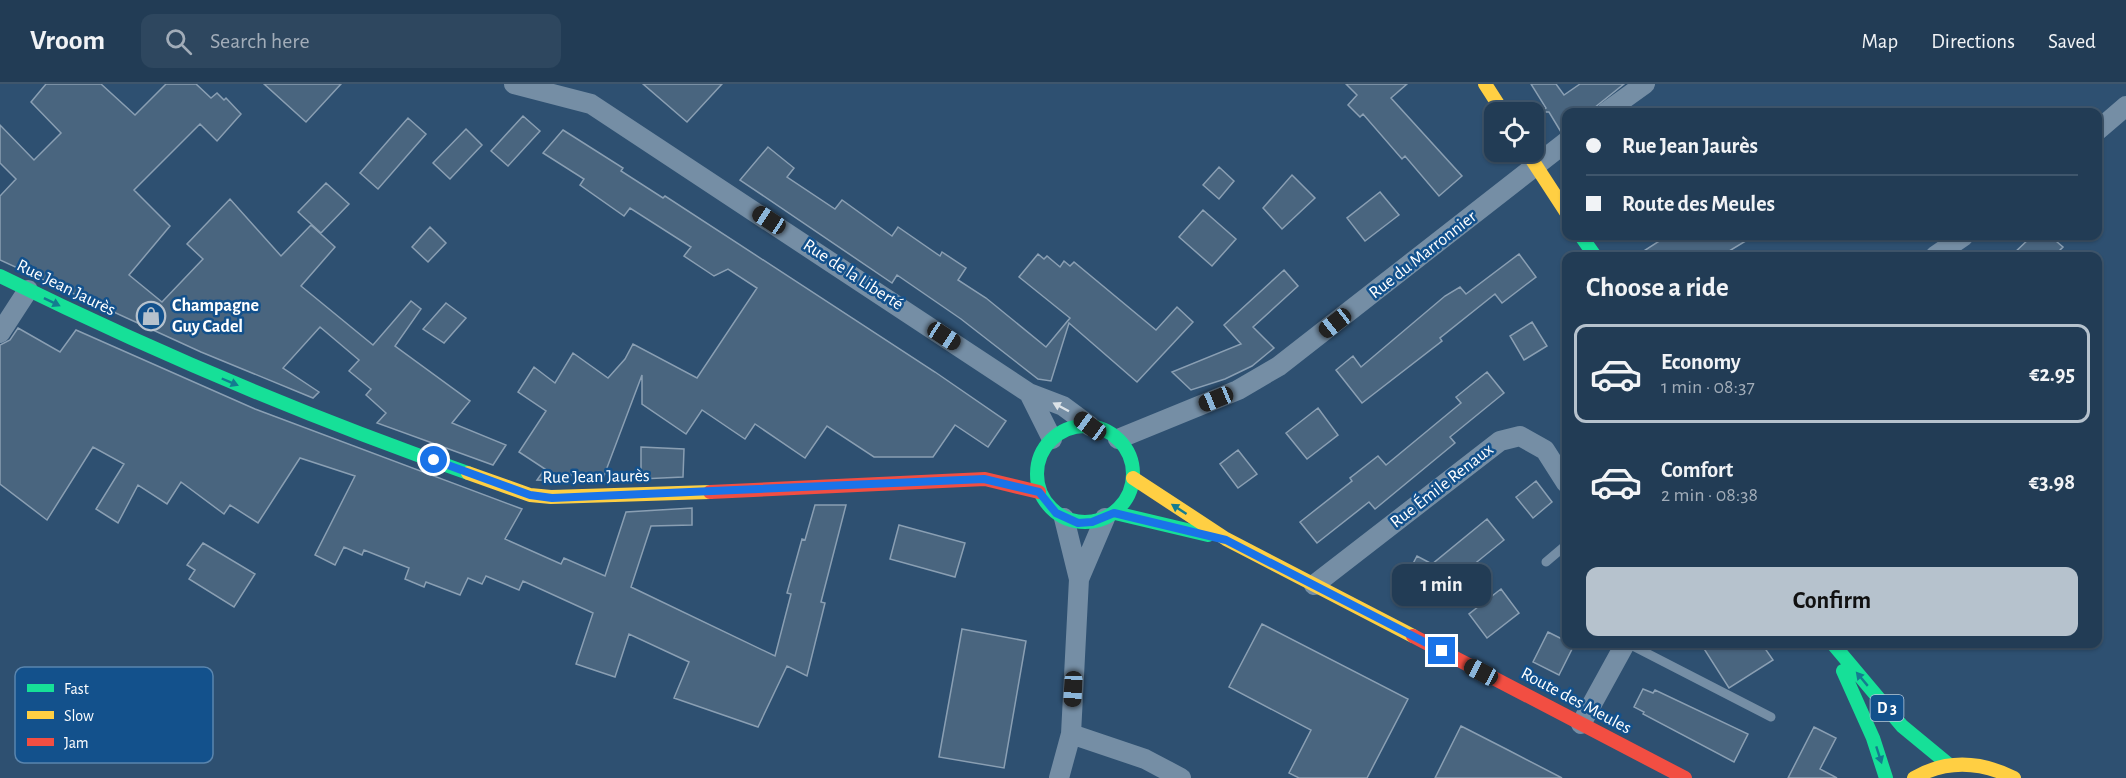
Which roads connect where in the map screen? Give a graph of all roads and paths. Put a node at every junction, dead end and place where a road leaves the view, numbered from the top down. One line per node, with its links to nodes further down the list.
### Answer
1 (514, 84): 6 (street, Rue de la Liberté)
2 (580, 84): 6 (street)
3 (1485, 84): 5 (street)
4 (1645, 84): 8 (street)
5 (1497, 102)
6 (591, 104): 20 (street, Rue de la Liberté)
7 (2126, 106): 9 (street)
8 (1612, 108)
9 (2102, 126)
10 (1562, 144): 11 (street, Rue du Marronnier)
11 (1544, 153)
12 (1528, 162): 23 (street, Rue du Marronnier)
13 (1534, 162): 14 (street)
14 (1562, 206)
15 (1958, 240): 16 (street)
16 (1941, 252)
17 (0, 276): 18 (street, Rue Jean Jaurès)
18 (27, 290): 19 (street); 27 (street, Rue Jean Jaurès, one-way to 27)
19 (0, 333)
20 (1029, 393): 21 (street, Rue de la Liberté, one-way to 20); 22 (street)
21 (1090, 426): 22 (street); 23 (street)
22 (1052, 439): 28 (street)
23 (1118, 439): 26 (street)
24 (1006, 470): 27 (street, Rue Jean Jaurès)
25 (1562, 477): 35 (street, Rue Émile Renaux)
26 (1133, 478): 29 (street); 31 (street, Route des Meules, one-way to 26)
27 (984, 479): 28 (street, Rue Jean Jaurès)
28 (1039, 492): 30 (street)
29 (1110, 516): 30 (street); 31 (street, Route des Meules); 34 (street)
30 (1064, 518): 34 (street)
31 (1226, 540): 35 (street, Route des Meules)
32 (1562, 548): 33 (lane)
33 (1546, 562)
34 (1079, 579): 42 (street)
35 (1314, 585): 41 (street, Route des Meules)
36 (1625, 648): 41 (street)
37 (1635, 648): 40 (lane)
38 (1834, 648): 47 (street, D 3, one-way to 47)
39 (1835, 648): 43 (street, D 3, one-way to 39)
40 (1772, 717)
41 (1581, 724): 46 (street, Route des Meules)
42 (1071, 734): 44 (street); 45 (street)
43 (1948, 764): 48 (street); 49 (street)
44 (1059, 778)
45 (1181, 778)
46 (1685, 778)
47 (1886, 778)
48 (1914, 778)
49 (2014, 778)

